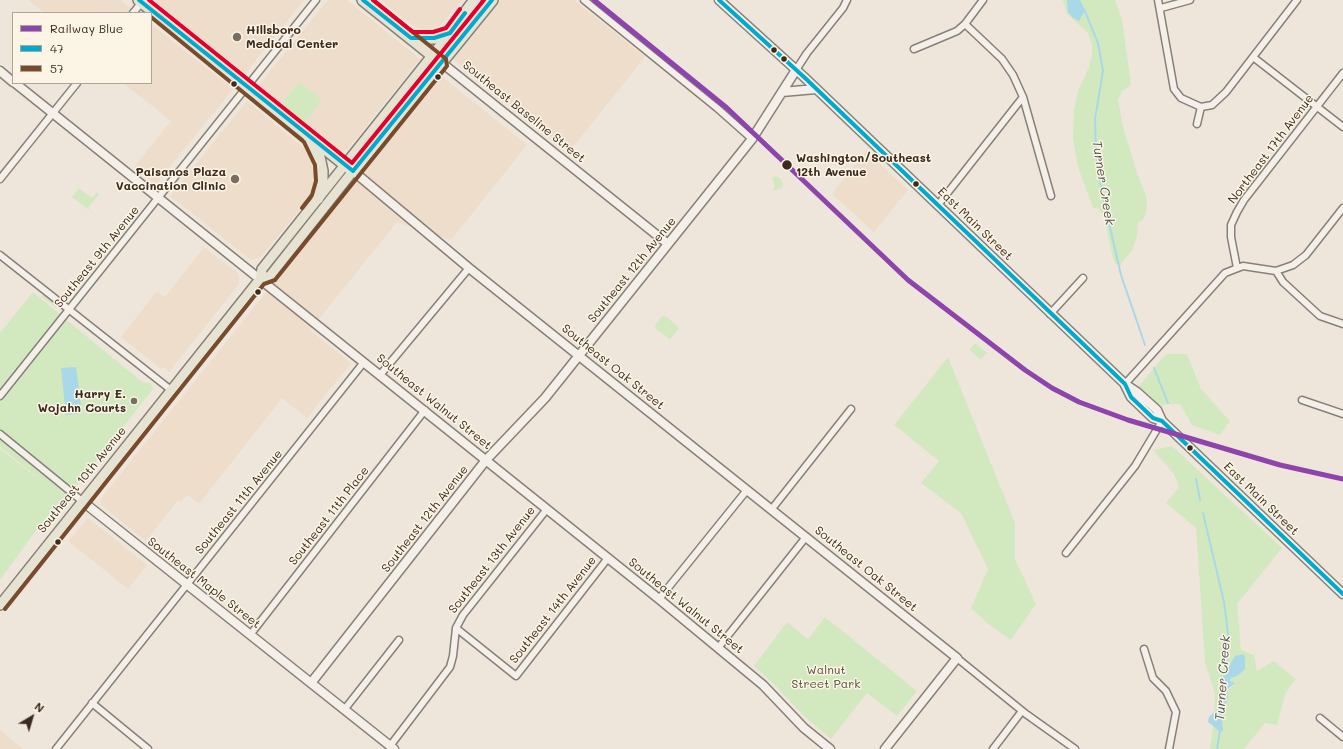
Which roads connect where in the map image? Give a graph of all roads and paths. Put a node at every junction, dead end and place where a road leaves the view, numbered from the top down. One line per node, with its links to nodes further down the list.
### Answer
1 (316, 0): 28 (street, Southeast 9th Avenue)
2 (363, 0): 17 (highway, Southeast Baseline Street)
3 (475, 0): 16 (highway, Southeast 10th Avenue)
4 (492, 0): 21 (highway, Southeast 10th Avenue)
5 (584, 0): 38 (street)
6 (719, 0): 22 (street, East Main Street)
7 (847, 0): 22 (street)
8 (983, 0): 15 (street)
9 (1158, 0): 13 (street)
10 (1190, 0): 13 (street)
11 (1297, 0): 20 (street)
12 (140, 1): 14 (street); 28 (highway, Southeast Oak Street)
13 (1161, 8): 32 (street)
14 (134, 12)
15 (965, 24): 18 (street); 31 (street)
16 (450, 33): 17 (highway); 19 (main road, Southeast 10th Avenue)
17 (411, 38): 19 (highway, Southeast Baseline Street)
18 (914, 49)
19 (433, 56): 21 (main road, Southeast Baseline Street); 39 (main road, Southeast 10th Avenue)
20 (1253, 57): 32 (street); 33 (street)
21 (442, 63): 39 (highway, Southeast 10th Avenue); 46 (street, Southeast Baseline Street)
22 (796, 70): 29 (street, East Main Street); 30 (street, Southeast 12th Avenue)
23 (0, 71): 25 (street, Southeast Walnut Street)
24 (1343, 73): 33 (street, Northeast 17th Avenue)
25 (12, 80)
26 (17, 84): 34 (street, Southeast Walnut Street)
27 (76, 84): 34 (street)
28 (246, 87): 37 (highway, Southeast Oak Street); 42 (street, Southeast 9th Avenue)
29 (816, 89): 30 (street); 44 (street, East Main Street)
30 (782, 92): 38 (street, Southeast 12th Avenue)
31 (1023, 97): 41 (street); 44 (street)
32 (1201, 107): 35 (street)
33 (1317, 107): 36 (street); 49 (street, Northeast 17th Avenue)
34 (53, 113): 40 (street); 42 (street, Southeast Walnut Street)
35 (1197, 124)
36 (1343, 127)
37 (309, 138): 39 (highway, Southeast Oak Street); 43 (highway)
38 (752, 139): 46 (street, Southeast 12th Avenue)
39 (349, 168): 43 (main road, Southeast 10th Avenue); 48 (street, Southeast Oak Street); 52 (main road, Southeast 10th Avenue)
40 (0, 179)
41 (1051, 196)
42 (158, 198): 52 (street, Southeast Walnut Street); 53 (street, Southeast 9th Avenue)
43 (318, 198): 52 (main road, Southeast 10th Avenue)
44 (938, 205): 54 (street, East Main Street)
45 (1343, 208): 50 (street)
46 (668, 244): 56 (street, Southeast 12th Avenue)
47 (0, 255): 53 (street)
48 (469, 268): 56 (street, Southeast Oak Street); 58 (street)
49 (1237, 268): 50 (street); 59 (street)
50 (1276, 271): 55 (street)
51 (1083, 278): 54 (street)
52 (260, 279): 57 (street, Southeast Walnut Street); 60 (main road, Southeast 10th Avenue)
53 (69, 309): 60 (street); 61 (street, Southeast 9th Avenue)
54 (1050, 314): 59 (street, East Main Street)
55 (1343, 324)
56 (578, 355): 68 (street, Southeast 12th Avenue); 69 (street, Southeast Oak Street)
57 (364, 362): 58 (street, Southeast Walnut Street); 76 (street, Southeast 11th Avenue)
58 (380, 375): 64 (street, Southeast Walnut Street)
59 (1125, 384): 66 (street, East Main Street)
60 (171, 390): 70 (main road, Southeast 10th Avenue)
61 (0, 396)
62 (1302, 400): 65 (street)
63 (851, 409): 72 (street)
64 (424, 410): 68 (street, Southeast Walnut Street); 81 (street, Southeast 11th Place)
65 (1343, 414)
66 (1162, 420): 74 (street); 77 (street, East Main Street)
67 (0, 434): 70 (street, Southeast Maple Street)
68 (486, 460): 71 (street, Southeast Walnut Street); 86 (street, Southeast 12th Avenue)
69 (746, 490): 72 (street, Southeast Oak Street); 78 (street)
70 (82, 501): 76 (street, Southeast Maple Street); 79 (main road, Southeast 10th Avenue)
71 (547, 509): 75 (street, Southeast Walnut Street); 80 (street, Southeast 13th Avenue)
72 (771, 510): 73 (street, Southeast Oak Street)
73 (806, 538): 83 (street); 85 (street, Southeast Oak Street)
74 (1066, 553)
75 (608, 558): 78 (street, Southeast Walnut Street); 80 (street, Southeast 14th Avenue)
76 (187, 585): 81 (street, Southeast Maple Street); 87 (street, Southeast 11th Avenue)
77 (1343, 594)
78 (659, 599): 83 (street, Southeast Walnut Street)
79 (0, 604)
80 (456, 628): 92 (street, Southeast 13th Avenue)
81 (250, 635): 86 (street, Southeast Maple Street)
82 (400, 640): 88 (street)
83 (718, 648): 95 (street, Southeast Walnut Street)
84 (1144, 649): 99 (street)
85 (957, 658): 89 (street, Southeast Oak Street); 96 (street)
86 (311, 683): 88 (street, Southeast Maple Street)
87 (92, 703): 93 (street, Southeast 11th Avenue); 94 (street)
88 (344, 710): 92 (street, Southeast Maple Street)
89 (1022, 711): 97 (street); 98 (street, Southeast Oak Street)
90 (1320, 718): 91 (street)
91 (1343, 737)
92 (391, 748)
93 (56, 749)
94 (148, 749)
95 (830, 749)
96 (885, 749)
97 (993, 749)
98 (1076, 749)
99 (1169, 749)

